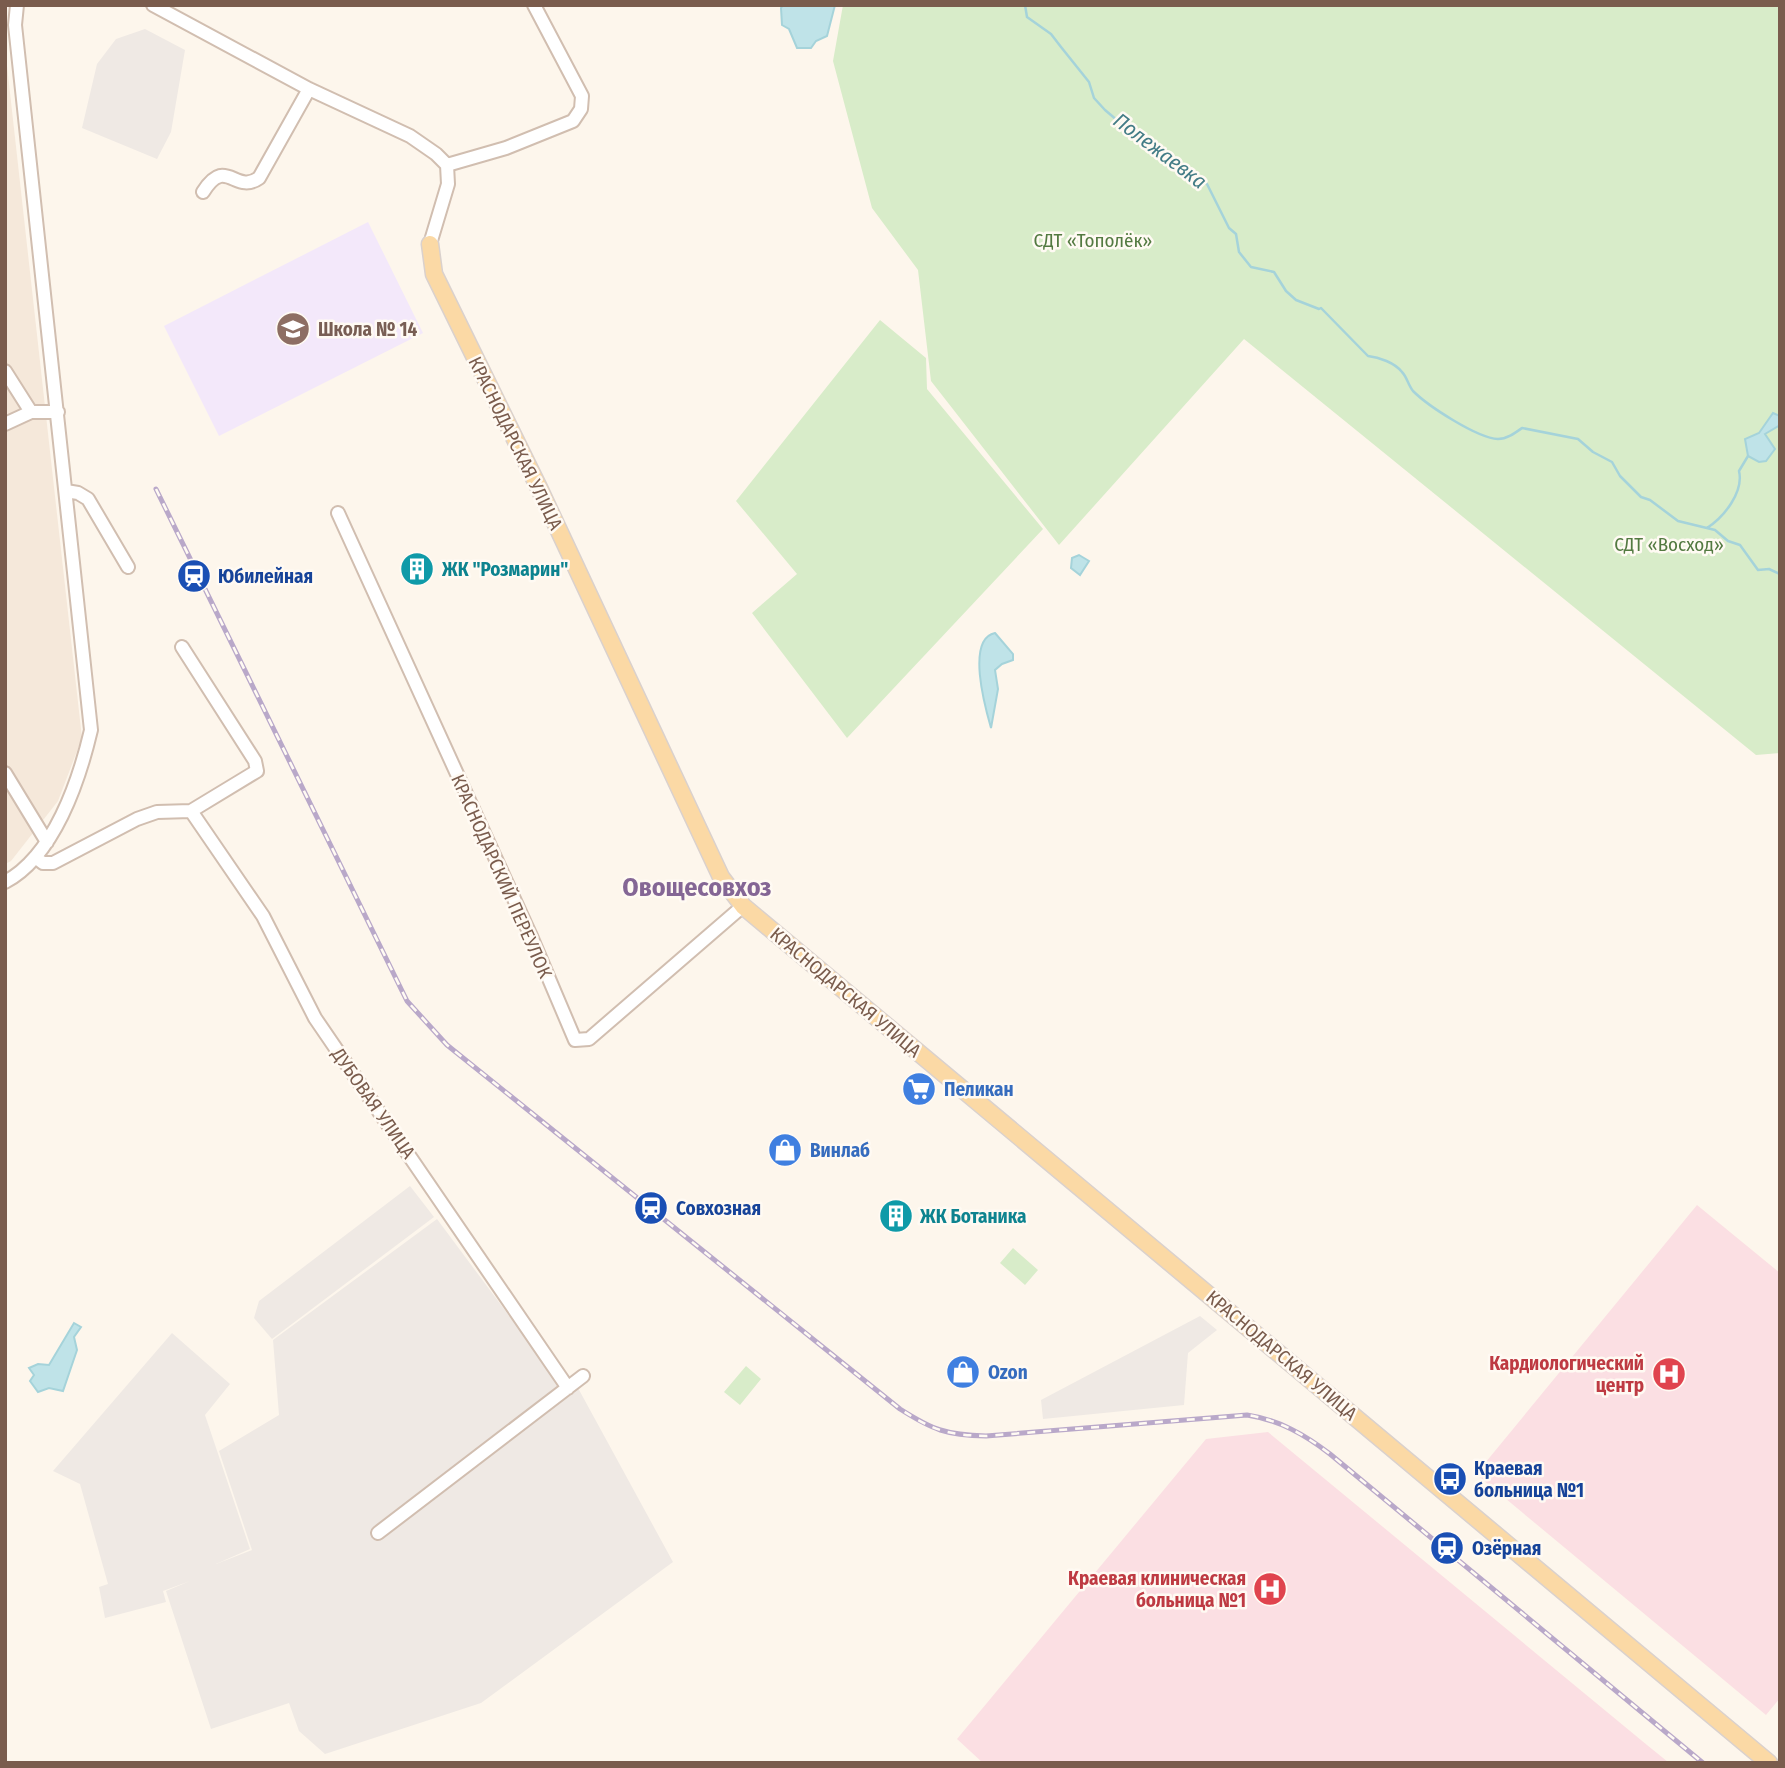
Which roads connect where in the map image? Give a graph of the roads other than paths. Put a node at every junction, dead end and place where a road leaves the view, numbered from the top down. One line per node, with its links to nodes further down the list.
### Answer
1 (17, 5): 10 (street)
2 (153, 5): 4 (street)
3 (534, 5): 5 (street)
4 (309, 89): 5 (street); 6 (street)
5 (447, 165): 7 (street, КРАСНОДАРСКАЯ УЛИЦА)
6 (203, 192)
7 (430, 244): 21 (main road, КРАСНОДАРСКАЯ УЛИЦА)
8 (5, 371): 9 (street)
9 (31, 412): 10 (street); 11 (street)
10 (58, 412): 12 (street)
11 (5, 424)
12 (65, 491): 14 (street); 18 (street)
13 (338, 513): 21 (street, КРАСНОДАРСКИЙ ПЕРЕУЛОК)
14 (128, 567)
15 (182, 647): 17 (street)
16 (5, 773): 18 (street)
17 (191, 811): 19 (street); 23 (street, ДУБОВАЯ УЛИЦА)
18 (47, 842): 19 (street)
19 (35, 858): 20 (street)
20 (5, 882)
21 (743, 906): 25 (main road, КРАСНОДАРСКАЯ УЛИЦА)
22 (583, 1376): 23 (street)
23 (568, 1388): 24 (street)
24 (378, 1534)
25 (1769, 1763)

